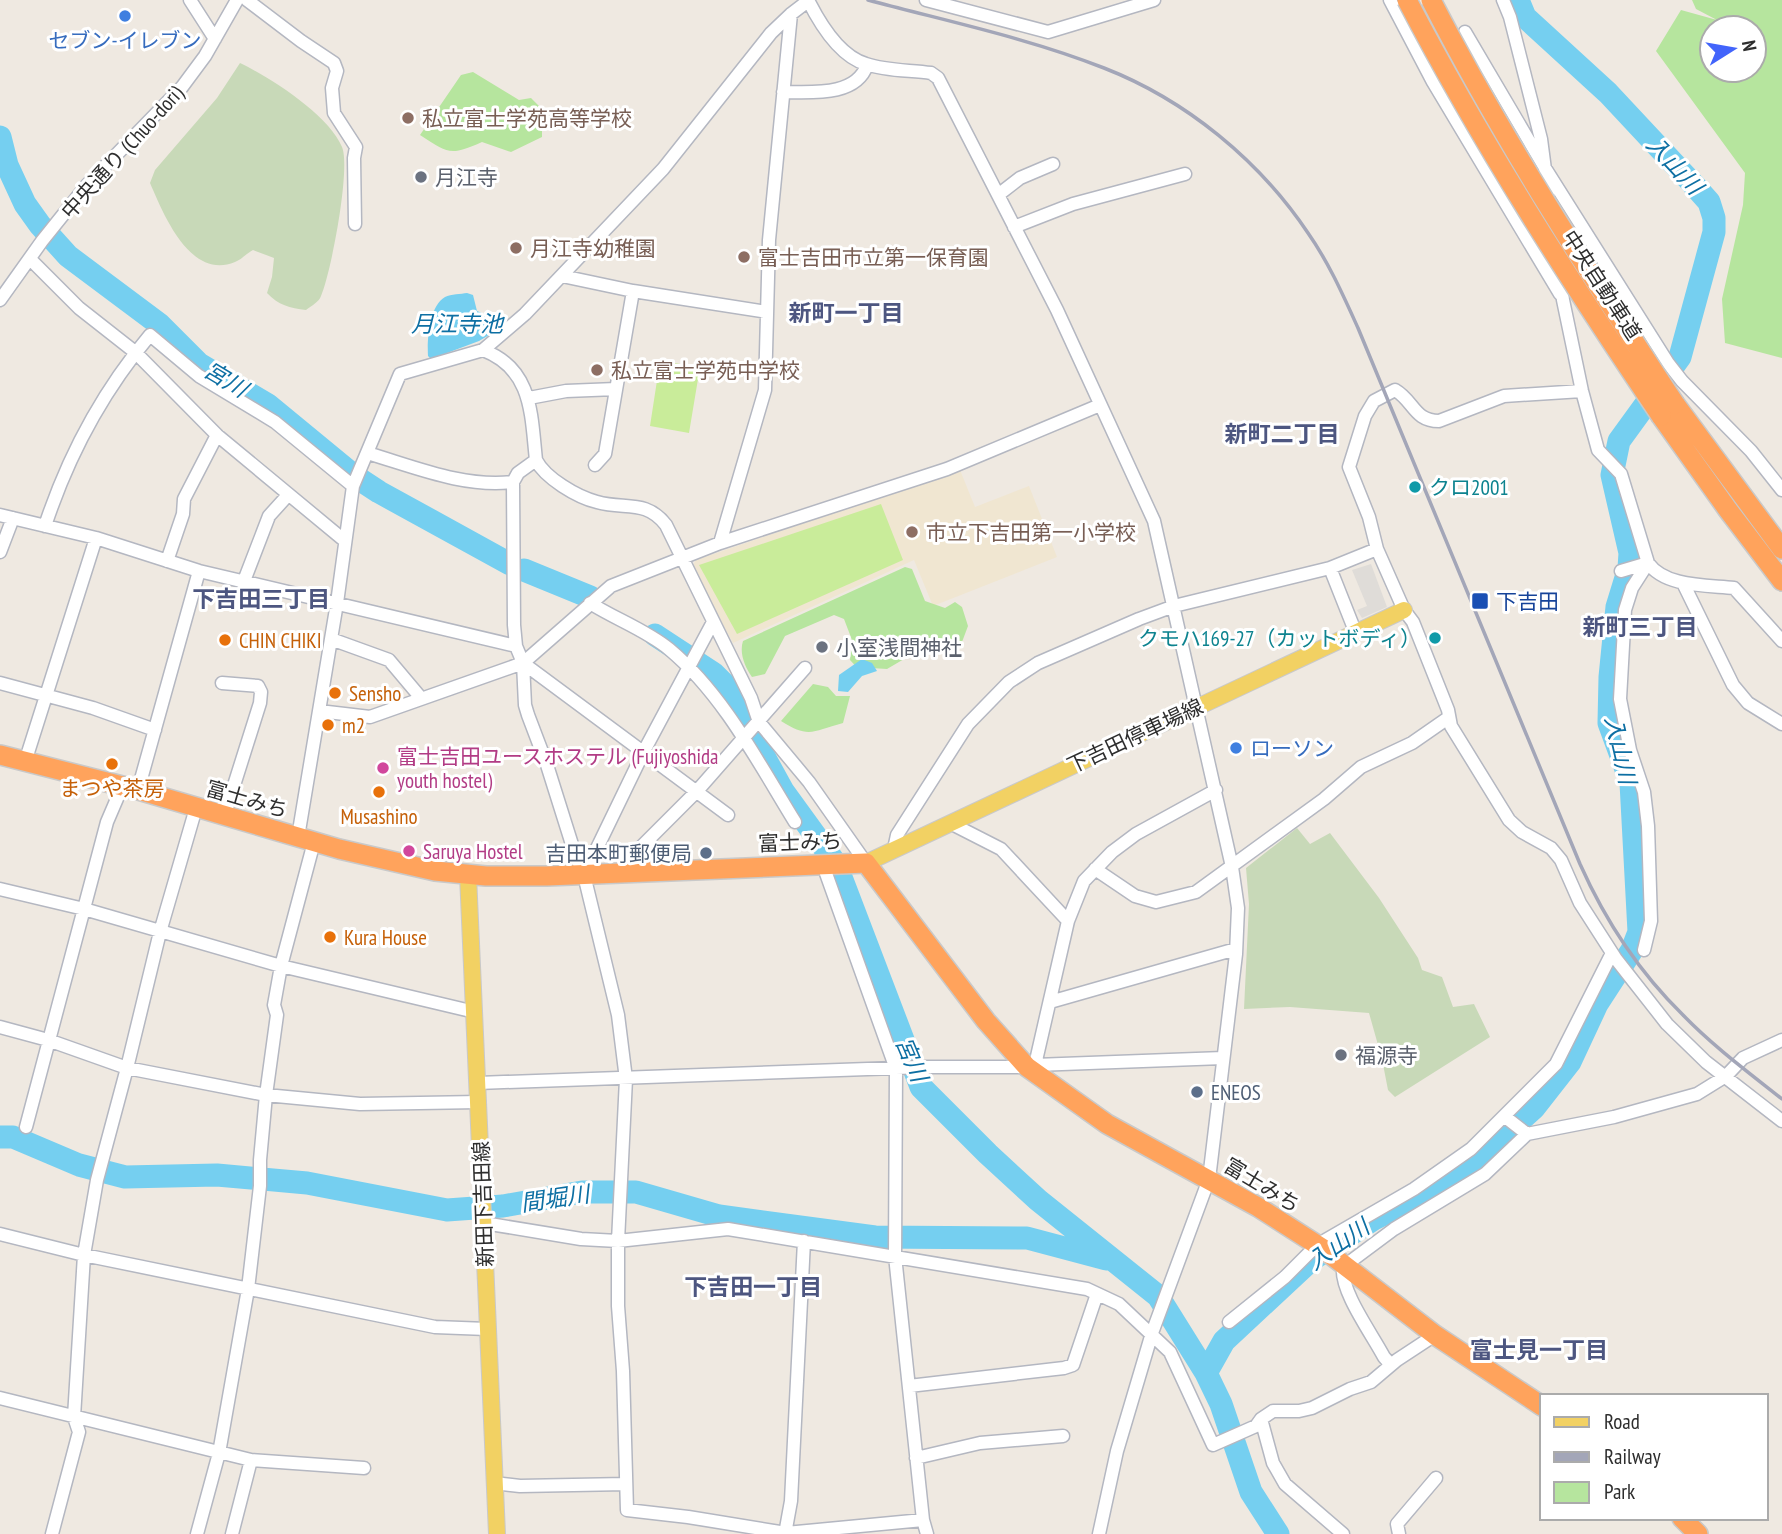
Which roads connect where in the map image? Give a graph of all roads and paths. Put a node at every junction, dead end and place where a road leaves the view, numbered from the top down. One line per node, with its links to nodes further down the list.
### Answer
1 (190, 0): 13 (street)
2 (237, 0): 13 (street, 中央通り (Chuo-dori))
3 (247, 0): 20 (street)
4 (808, 0): 11 (street); 14 (street)
5 (926, 0): 6 (street)
6 (1154, 0)
7 (1391, 0): 26 (street)
8 (1407, 0): 34 (highway, 中央自動車道, bridge)
9 (1431, 0): 34 (highway, 中央自動車道, bridge)
10 (1503, 0): 17 (street)
11 (791, 14): 15 (street); 23 (street)
12 (1465, 32): 17 (street)
13 (215, 39): 22 (street, 中央通り (Chuo-dori))
14 (866, 65): 15 (street); 19 (street)
15 (783, 92): 27 (street)
16 (1053, 164): 19 (street)
17 (1545, 167): 26 (street); 41 (street)
18 (1185, 174): 21 (street)
19 (998, 195): 21 (street)
20 (355, 224)
21 (1014, 227): 33 (street)
22 (30, 259): 25 (street, 中央通り (Chuo-dori)); 29 (street)
23 (562, 276): 24 (street); 28 (street)
24 (633, 291): 27 (street); 30 (street)
25 (0, 300)
26 (1563, 300): 31 (street)
27 (767, 312): 47 (street)
28 (482, 349): 32 (street); 36 (street)
29 (135, 352): 35 (street); 40 (street); 44 (street)
30 (617, 389): 32 (street); 38 (street)
31 (1582, 391): 48 (street); 53 (street)
32 (529, 398): 37 (street)
33 (1100, 405): 47 (street); 62 (street)
34 (1668, 410): 49 (highway, 中央自動車道); 58 (highway, 中央自動車道)
35 (217, 435): 42 (street); 52 (street)
36 (365, 459): 39 (street); 40 (street)
37 (536, 460): 39 (street); 51 (street)
38 (595, 465)
39 (513, 482): 68 (street)
40 (354, 484): 46 (street)
41 (1782, 490)
42 (288, 495): 46 (street); 57 (street)
43 (6, 516): 44 (street); 50 (street)
44 (45, 526): 45 (street)
45 (96, 538): 52 (street); 74 (street)
46 (345, 541): 60 (street)
47 (720, 543): 51 (street)
48 (1377, 549): 54 (street); 63 (street)
49 (1782, 549)
50 (0, 552)
51 (681, 557): 61 (street); 64 (street)
52 (167, 561): 55 (street)
53 (1643, 565): 56 (street); 59 (street); 108 (street)
54 (1330, 568): 62 (street); 65 (street)
55 (199, 571): 57 (street); 81 (street)
56 (1622, 571)
57 (244, 581): 60 (street)
58 (1782, 581)
59 (1683, 583): 67 (street); 80 (street)
60 (337, 603): 66 (street); 68 (street)
61 (590, 603): 69 (street); 70 (street)
62 (1174, 607): 76 (street); 95 (street)
63 (1404, 610): 65 (main road, 下吉田停車場線); 78 (street)
64 (713, 622): 70 (street); 79 (street)
65 (1355, 631): 76 (main road, 下吉田停車場線)
66 (331, 639): 75 (street); 77 (street)
67 (1782, 641)
68 (516, 646): 69 (street)
69 (523, 663): 75 (street); 83 (street); 102 (street)
70 (689, 667): 82 (street); 83 (street)
71 (805, 668): 79 (street)
72 (0, 682): 74 (street)
73 (222, 682): 91 (street)
74 (47, 696): 81 (street); 85 (street)
75 (421, 698): 77 (street)
76 (1197, 707): 87 (street); 93 (main road, 下吉田停車場線)
77 (318, 711): 94 (street)
78 (1448, 718): 98 (street); 109 (street)
79 (759, 722): 82 (street); 96 (street)
80 (1782, 724)
81 (155, 730): 86 (street)
82 (743, 740): 88 (street); 92 (street)
83 (643, 751): 88 (street); 102 (street)
84 (0, 755): 85 (highway, 富士みち)
85 (25, 762): 86 (highway, 富士みち)
86 (130, 789): 89 (highway, 富士みち); 104 (street)
87 (1216, 790): 98 (street); 99 (street)
88 (697, 791): 90 (street); 100 (street)
89 (196, 808): 91 (highway, 富士みち); 106 (street)
90 (728, 815)
91 (224, 817): 94 (highway, 富士みち)
92 (794, 822)
93 (952, 824): 95 (main road, 下吉田停車場線); 105 (street)
94 (306, 840): 101 (highway, 富士みち); 110 (street)
95 (894, 849): 96 (main road, 下吉田停車場線)
96 (860, 863): 97 (highway, 富士みち); 117 (highway, 富士みち)
97 (825, 865): 100 (highway, 富士みち); 119 (street)
98 (1232, 867): 99 (street); 107 (street)
99 (1096, 869): 105 (street)
100 (622, 873): 102 (highway, 富士みち)
101 (468, 875): 102 (highway, 富士みち); 112 (main road, 新田下吉田線)
102 (584, 875): 121 (street)
103 (0, 889): 104 (street)
104 (84, 909): 106 (street); 114 (street)
105 (1068, 921): 111 (street)
106 (160, 932): 110 (street); 118 (street)
107 (1236, 950): 111 (street); 116 (street)
108 (1644, 950)
109 (1614, 956): 120 (street); 125 (street)
110 (281, 966): 112 (street); 123 (street)
111 (1050, 1002): 117 (street)
112 (475, 1012): 122 (main road, 新田下吉田線)
113 (0, 1027): 114 (street)
114 (48, 1040): 118 (street); 127 (street)
115 (1782, 1040): 120 (street)
116 (1223, 1058): 117 (street); 129 (street)
117 (1031, 1066): 119 (street); 129 (highway, 富士みち)
118 (127, 1068): 123 (street); 136 (street)
119 (899, 1069): 121 (street); 135 (street)
120 (1726, 1076): 126 (street); 128 (street)
121 (626, 1079): 122 (street); 132 (street)
122 (478, 1083): 124 (main road, 新田下吉田線)
123 (266, 1095): 124 (street); 138 (street)
124 (479, 1102): 130 (main road, 新田下吉田線)
125 (1505, 1117): 128 (street); 134 (street)
126 (1782, 1121)
127 (26, 1127)
128 (1525, 1132): 137 (street)
129 (1209, 1179): 134 (highway, 富士みち); 142 (street)
130 (484, 1214): 132 (street); 141 (main road, 新田下吉田線)
131 (0, 1234): 136 (street)
132 (618, 1241): 133 (street); 157 (street)
133 (804, 1241): 135 (street); 164 (street)
134 (1320, 1246): 137 (highway, 富士みち); 140 (street)
135 (895, 1252): 139 (street); 145 (street)
136 (84, 1255): 138 (street); 148 (street)
137 (1343, 1263): 143 (highway, 富士みち); 144 (street)
138 (248, 1289): 141 (street); 151 (street)
139 (1097, 1294): 142 (street); 145 (street)
140 (1229, 1322)
141 (487, 1329): 156 (main road, 新田下吉田線)
142 (1152, 1333): 149 (street); 166 (street)
143 (1435, 1335): 144 (street); 147 (highway, 富士みち)
144 (1391, 1365): 149 (street)
145 (909, 1386): 152 (street)
146 (0, 1398): 148 (street)
147 (1540, 1405)
148 (74, 1417): 151 (street); 160 (street)
149 (1259, 1423): 167 (street)
150 (1063, 1436): 152 (street)
151 (219, 1453): 153 (street); 161 (street)
152 (916, 1458): 158 (street)
153 (251, 1460): 154 (street); 162 (street)
154 (364, 1468)
155 (1436, 1478): 168 (street)
156 (495, 1483): 157 (street); 163 (main road, 新田下吉田線)
157 (626, 1484): 164 (street)
158 (923, 1520): 164 (street); 165 (street)
159 (1684, 1520): 169 (highway)
160 (51, 1534)
161 (197, 1534)
162 (232, 1534)
163 (497, 1534)
164 (785, 1534)
165 (927, 1534)
166 (1099, 1534)
167 (1343, 1534)
168 (1399, 1534)
169 (1698, 1534)

